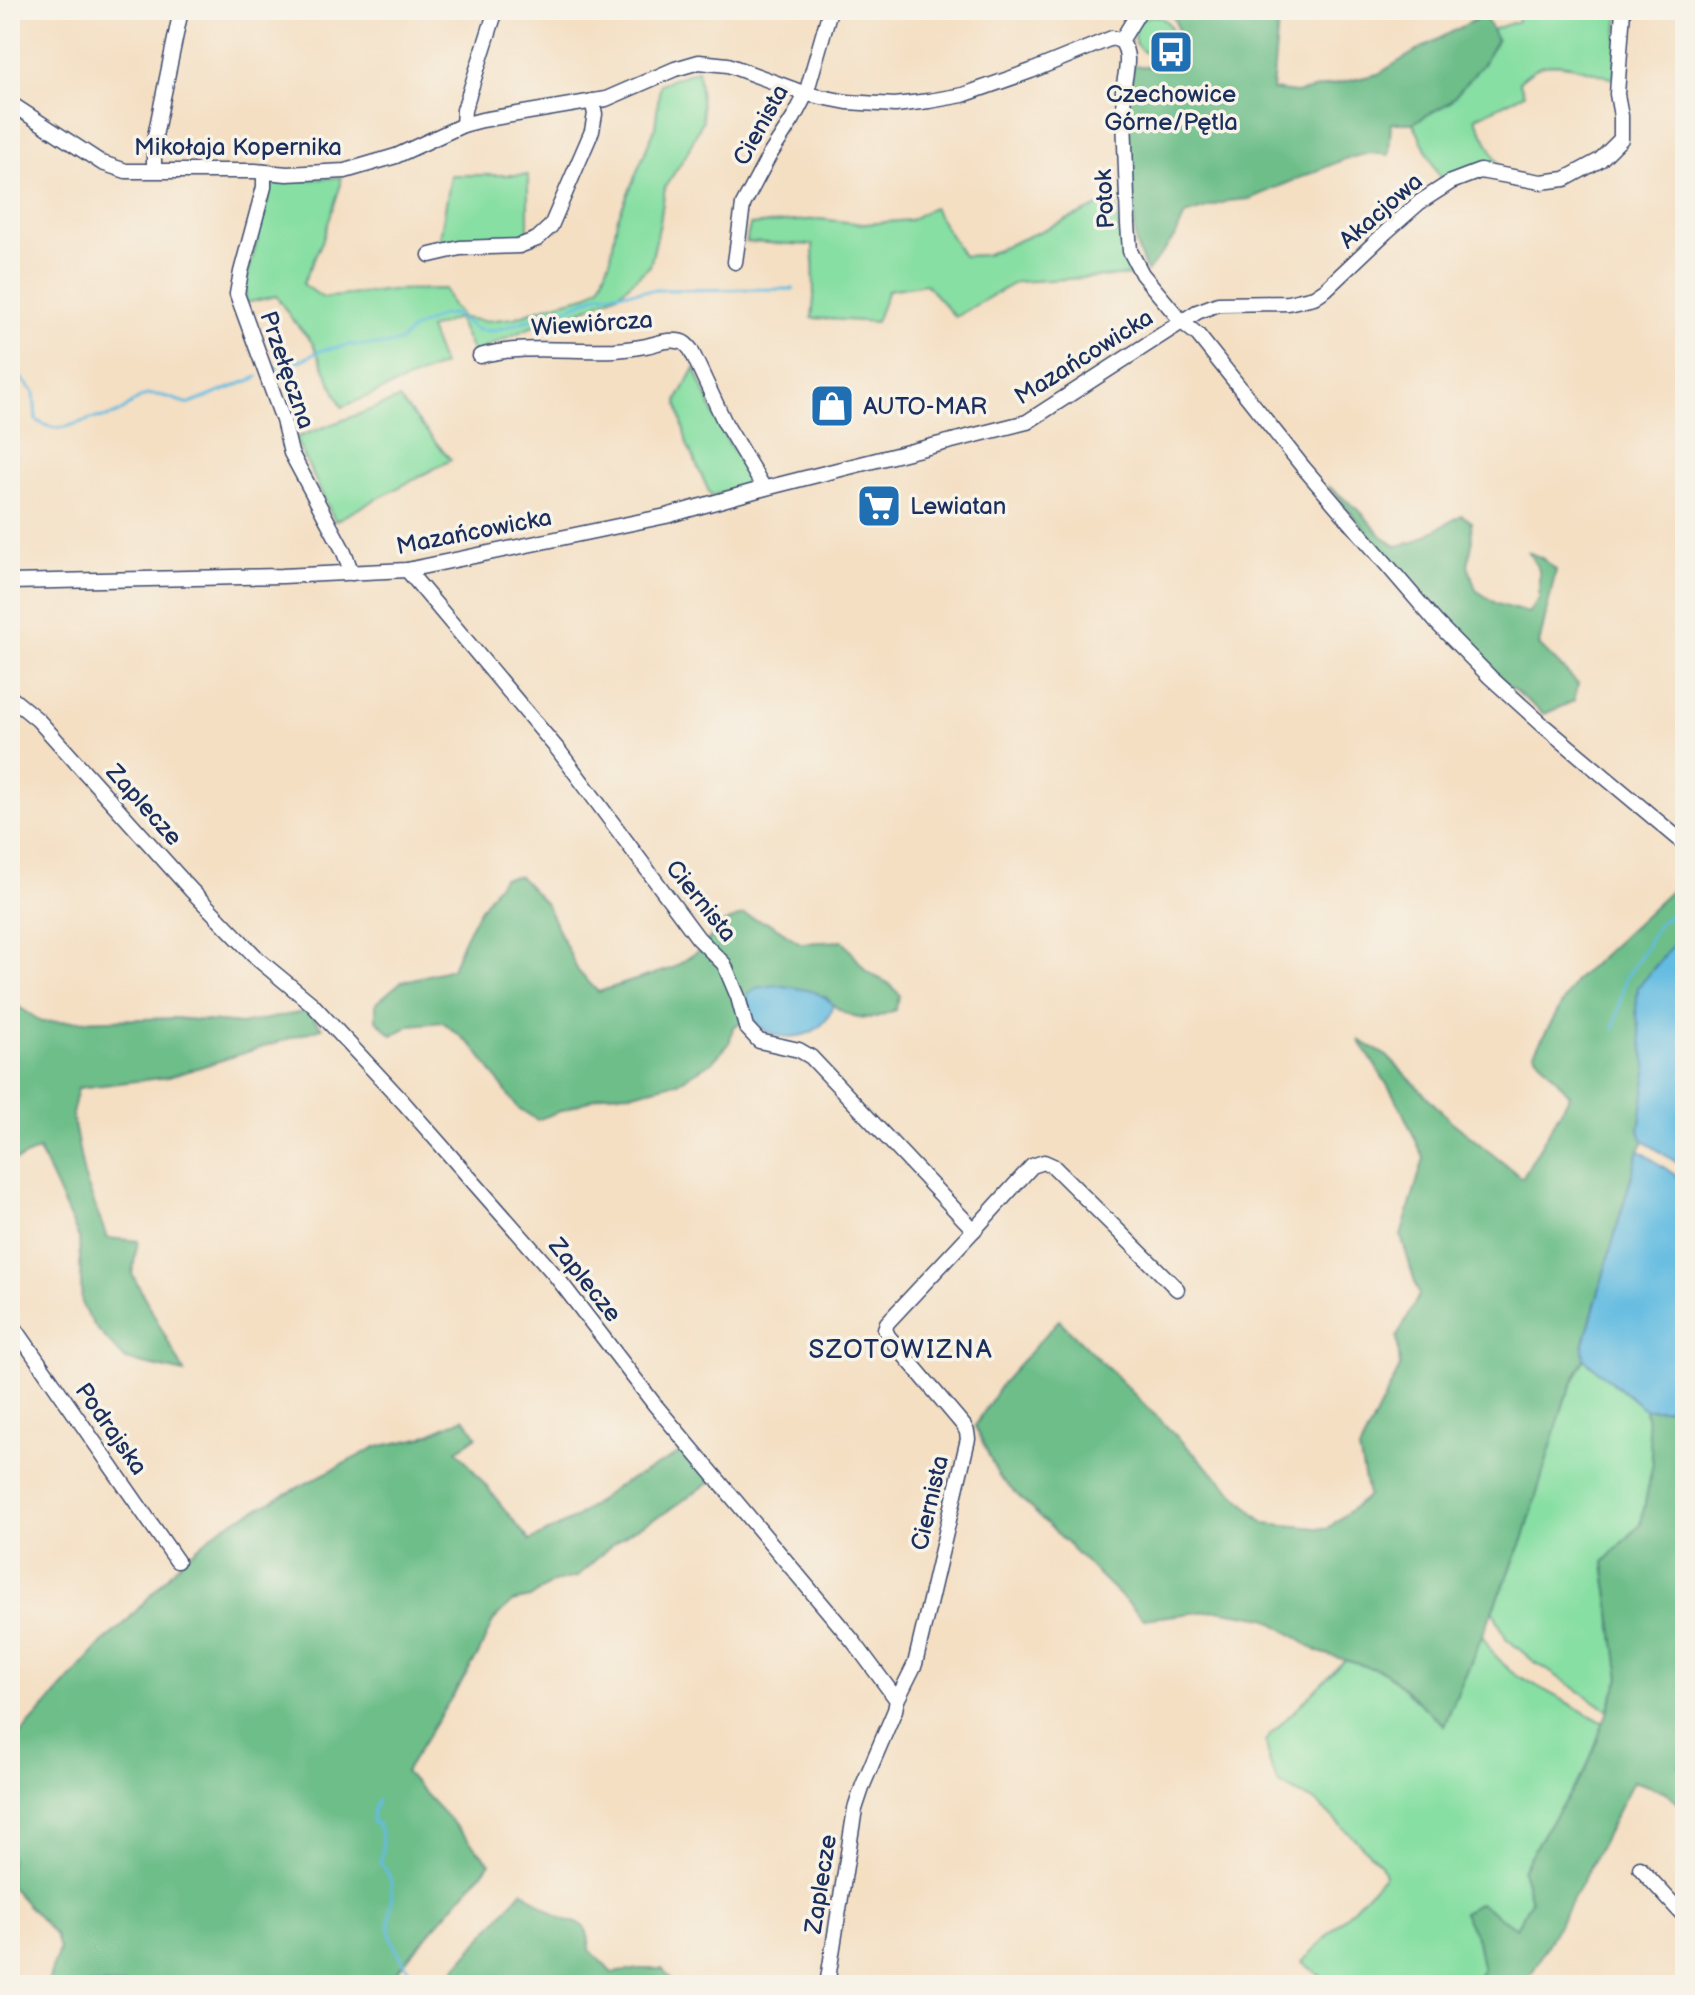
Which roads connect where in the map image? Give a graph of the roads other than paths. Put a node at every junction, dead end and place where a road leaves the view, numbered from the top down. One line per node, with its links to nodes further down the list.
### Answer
1 (181, 10): 11 (street)
2 (496, 10): 10 (street)
3 (830, 10): 7 (street, Cienista)
4 (1623, 10): 15 (street, Akacjowa)
5 (1139, 11): 6 (street)
6 (1121, 41): 7 (street, Mikołaja Kopernika); 15 (street, Potok)
7 (806, 94): 8 (street, Mikołaja Kopernika); 14 (street, Cienista)
8 (592, 101): 10 (street, Mikołaja Kopernika); 13 (street)
9 (10, 103): 11 (street, Mikołaja Kopernika)
10 (463, 125): 12 (street, Mikołaja Kopernika)
11 (154, 170): 12 (street, Mikołaja Kopernika)
12 (264, 172): 19 (street, Przełęczna)
13 (430, 255)
14 (735, 262)
15 (1182, 322): 17 (street, Mazańcowicka); 22 (street, Mazańcowicka)
16 (480, 356): 17 (street, Wiewiórcza)
17 (764, 488): 18 (street, Mazańcowicka)
18 (407, 570): 19 (street, Mazańcowicka); 23 (street, Ciernista)
19 (352, 573): 20 (street, Mazańcowicka)
20 (13, 578)
21 (10, 697): 27 (street, Zaplecze)
22 (1685, 844)
23 (974, 1230): 24 (street, Ciernista); 27 (street, Ciernista)
24 (1177, 1289)
25 (10, 1321): 26 (street, Podrajska)
26 (177, 1561)
27 (897, 1700): 30 (street, Zaplecze)
28 (1640, 1868): 29 (street)
29 (1685, 1917)
30 (827, 1985)

